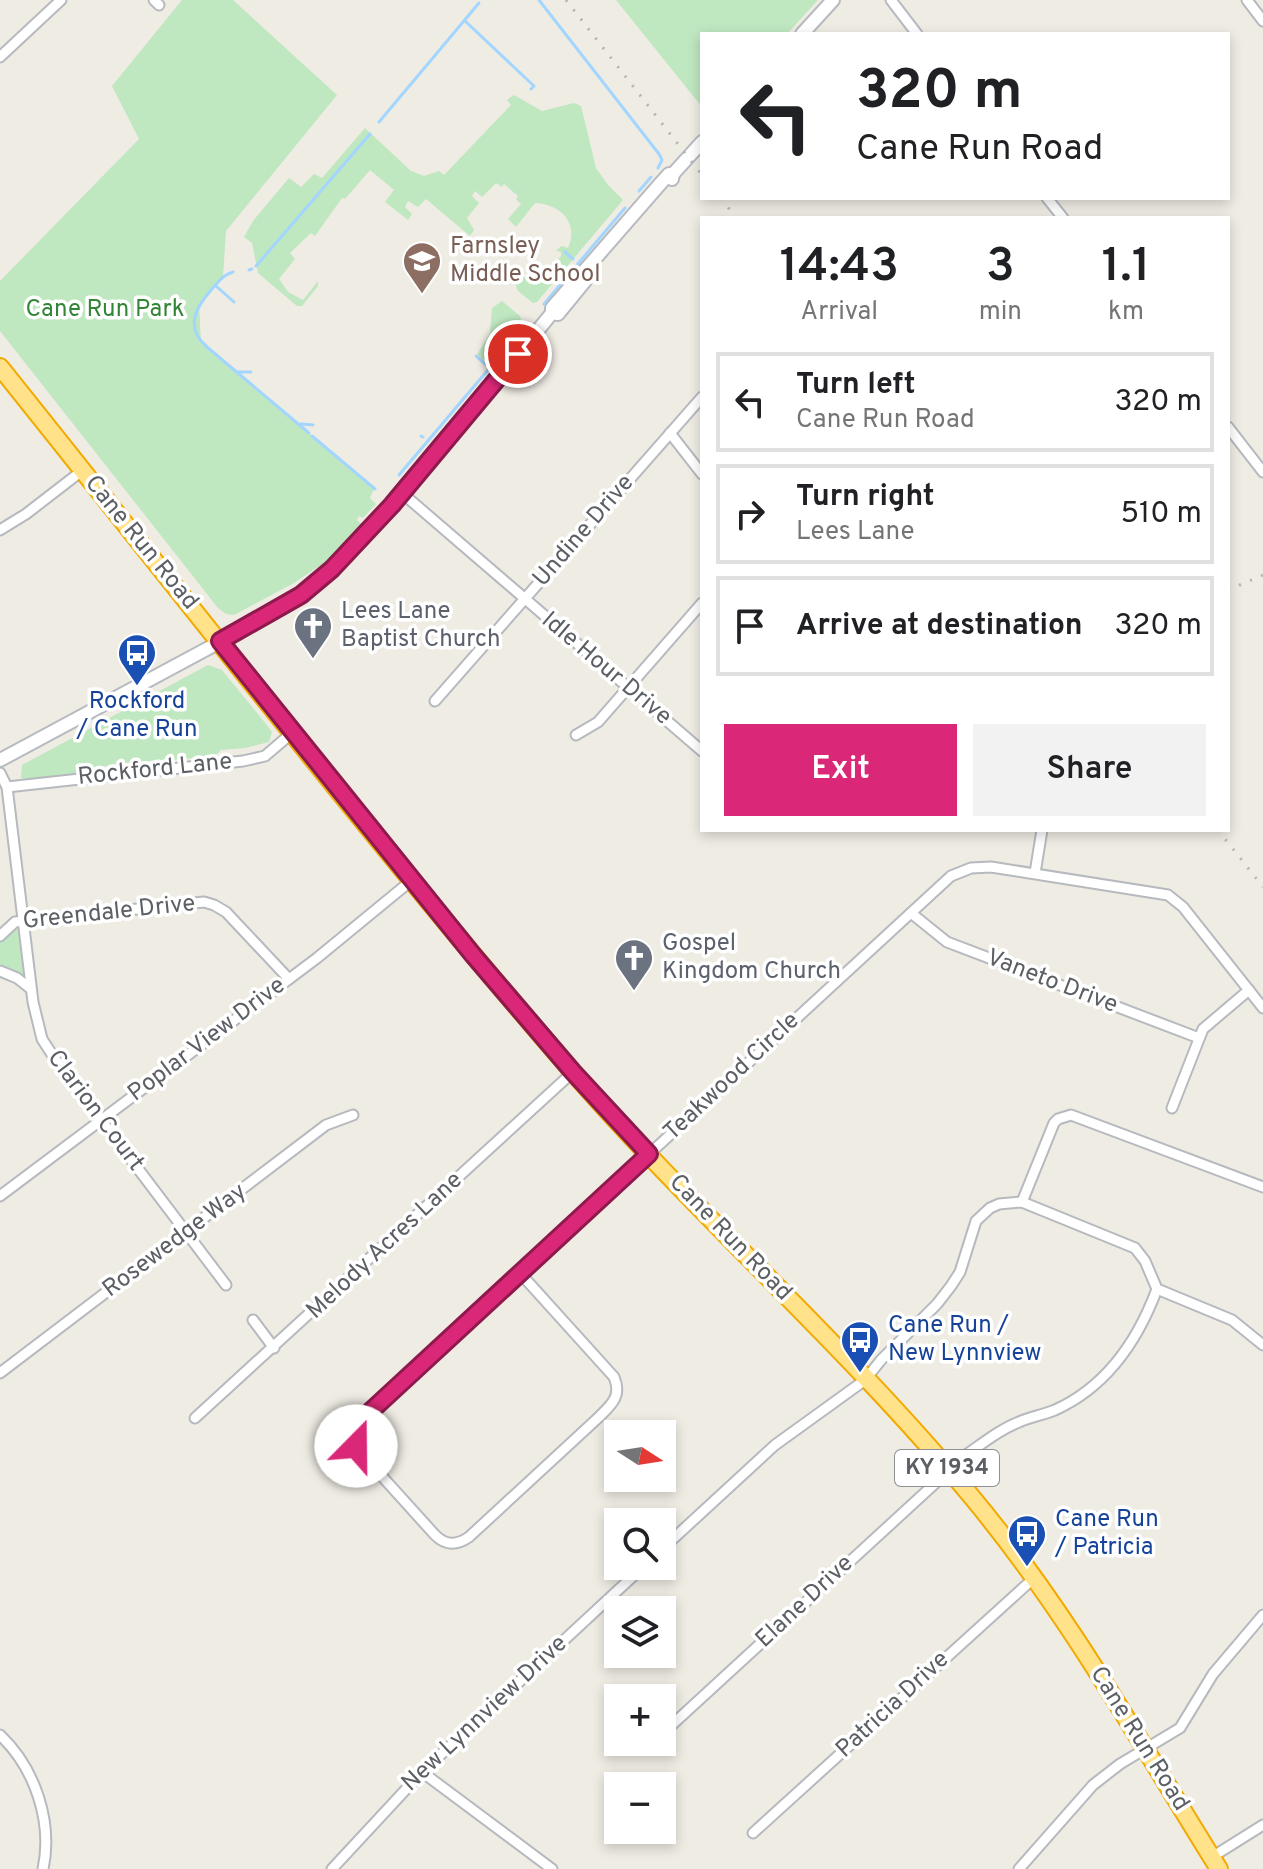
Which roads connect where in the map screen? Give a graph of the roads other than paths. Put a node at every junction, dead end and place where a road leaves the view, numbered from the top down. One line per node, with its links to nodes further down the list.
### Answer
1 (61, 0): 8 (street)
2 (833, 0): 6 (street)
3 (891, 0): 7 (street)
4 (1247, 0): 5 (street)
5 (1263, 21)
6 (804, 32)
7 (915, 32)
8 (0, 57)
9 (700, 144): 19 (street)
10 (1049, 200): 11 (street)
11 (1061, 216)
12 (0, 367): 16 (highway, Cane Run Road / KY 1934)
13 (700, 399): 15 (street, Undine Drive)
14 (1230, 430): 18 (street)
15 (670, 433): 17 (street); 21 (street, Undine Drive)
16 (83, 470): 20 (street); 23 (highway, Cane Run Road / KY 1934)
17 (700, 471)
18 (1263, 472)
19 (402, 493): 21 (street, Idle Hour Drive); 23 (street)
20 (0, 530)
21 (524, 600): 24 (street, Idle Hour Drive); 25 (street, Undine Drive)
22 (700, 605): 24 (street)
23 (220, 641): 26 (highway, Cane Run Road / KY 1934); 29 (street)
24 (628, 688): 27 (street); 28 (street, Idle Hour Drive)
25 (435, 701)
26 (293, 732): 31 (street, Rockford Lane); 34 (highway, Cane Run Road / KY 1934)
27 (576, 735)
28 (700, 749)
29 (0, 760)
30 (0, 773): 31 (street, Clarion Court)
31 (7, 787): 36 (street, Clarion Court)
32 (1042, 832): 33 (street)
33 (1035, 873): 35 (street, Teakwood Circle); 41 (street, Teakwood Circle)
34 (412, 880): 39 (street, Poplar View Drive); 44 (highway, Cane Run Road / KY 1934)
35 (911, 913): 43 (street, Vaneto Drive); 48 (street, Teakwood Circle)
36 (24, 921): 37 (street, Greendale Drive); 39 (street, Greendale Drive); 40 (street, Clarion Court)
37 (0, 936)
38 (0, 971): 40 (street)
39 (289, 979): 47 (street, Poplar View Drive)
40 (31, 989): 47 (street, Clarion Court)
41 (1249, 990): 42 (street, Teakwood Circle); 43 (street)
42 (1263, 1008)
43 (1199, 1038): 45 (street)
44 (573, 1072): 48 (highway, Cane Run Road / KY 1934); 58 (street, Melody Acres Lane)
45 (1172, 1108)
46 (353, 1115): 52 (street, Rosewedge Way)
47 (101, 1120): 50 (street, Poplar View Drive); 52 (street, Clarion Court)
48 (649, 1154): 53 (street, Teakwood Circle); 60 (highway, Cane Run Road / KY 1934)
49 (1263, 1187): 51 (street)
50 (0, 1196)
51 (1022, 1202): 55 (street); 60 (street)
52 (186, 1232): 54 (street, Clarion Court); 59 (street, Rosewedge Way)
53 (520, 1273): 53 (street, Teakwood Circle)
54 (226, 1285)
55 (1157, 1289): 57 (street); 62 (street, Elane Drive)
56 (253, 1320): 58 (street)
57 (1263, 1345)
58 (274, 1348): 61 (street, Melody Acres Lane)
59 (0, 1373)
60 (865, 1380): 62 (highway, Cane Run Road / KY 1934); 63 (street)
61 (195, 1418)
62 (949, 1470): 64 (highway, Cane Run Road / KY 1934); 67 (street, Elane Drive)
63 (676, 1536)
64 (1034, 1578): 69 (highway, Cane Run Road / KY 1934); 72 (street, Patricia Drive)
65 (629, 1580): 70 (street, New Lynnview Drive)
66 (1263, 1615): 69 (street)
67 (676, 1721)
68 (0, 1735): 74 (street)
69 (1145, 1749): 73 (highway, Cane Run Road / KY 1934); 77 (street)
70 (422, 1772): 75 (street, New Lynnview Drive); 76 (street)
71 (1263, 1825): 73 (street)
72 (753, 1833)
73 (1215, 1863)
74 (43, 1869)
75 (332, 1869)
76 (552, 1869)
77 (1019, 1869)

